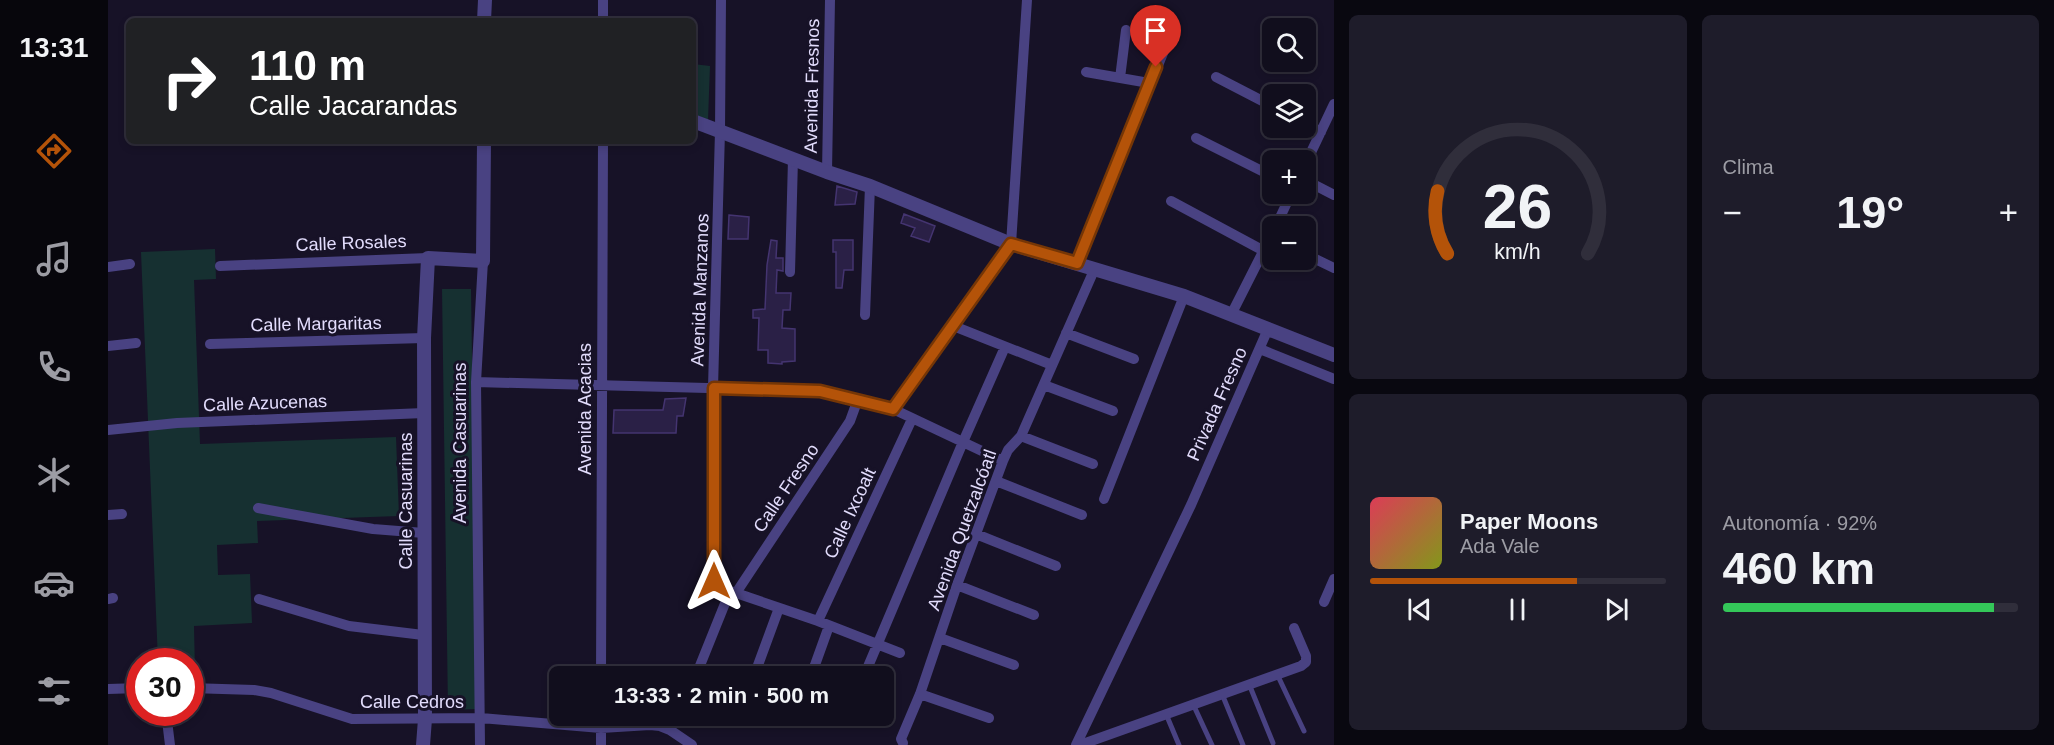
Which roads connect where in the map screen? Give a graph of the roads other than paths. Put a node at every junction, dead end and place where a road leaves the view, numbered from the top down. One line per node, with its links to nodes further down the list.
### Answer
1 (484, 0): 6 (street)
2 (603, 0): 7 (street)
3 (721, 0): 19 (street, Avenida Manzanos)
4 (830, 0): 27 (street, Avenida Fresnos)
5 (1027, 0): 32 (street)
6 (484, 18)
7 (603, 18)
8 (1126, 30): 12 (street)
9 (1170, 36): 13 (street)
10 (1086, 72): 12 (street)
11 (1216, 77): 14 (street)
12 (1120, 78): 13 (street)
13 (1149, 82): 38 (street)
14 (1262, 101)
15 (1334, 104): 17 (street)
16 (696, 122): 19 (street)
17 (1330, 122): 20 (street)
18 (1316, 129): 20 (street)
19 (720, 131): 25 (street); 64 (street, Avenida Manzanos)
20 (1321, 132): 24 (street)
21 (1196, 138): 26 (street)
22 (484, 144): 37 (street, Avenida Casuarinas)
23 (603, 144): 63 (street, Avenida Acacias)
24 (1312, 150)
25 (792, 159): 27 (street); 44 (street)
26 (1262, 171)
27 (826, 172): 28 (street)
28 (870, 186): 32 (street); 47 (street)
29 (1316, 186): 30 (street)
30 (1334, 195)
31 (1171, 201): 33 (street)
32 (1011, 244): 38 (street); 48 (street)
33 (1262, 250)
34 (1262, 255): 46 (street)
35 (428, 258): 37 (street, Calle Rosales); 40 (street, Calle Rosales); 51 (street, Calle Casuarinas)
36 (1316, 259): 43 (street)
37 (483, 261): 61 (street, Avenida Casuarinas)
38 (1077, 263): 42 (street)
39 (130, 264): 41 (street)
40 (220, 266)
41 (108, 267)
42 (1095, 268): 45 (street); 50 (street, Avenida Quetzalcóatl)
43 (1334, 268)
44 (790, 272)
45 (1184, 296): 46 (street); 76 (street)
46 (1232, 313): 49 (street)
47 (865, 315)
48 (951, 325): 55 (street); 66 (street)
49 (1268, 329): 56 (street, Privada Fresno); 57 (street)
50 (1066, 333): 58 (street); 59 (street, Avenida Quetzalcóatl)
51 (424, 338): 53 (street, Calle Margaritas); 68 (street, Calle Casuarinas)
52 (136, 343): 54 (street)
53 (210, 344)
54 (108, 346)
55 (1005, 346): 59 (street); 72 (street)
56 (1260, 349): 60 (street); 127 (street, Privada Fresno)
57 (1334, 355)
58 (1134, 359)
59 (1052, 365): 62 (street, Avenida Quetzalcóatl)
60 (1334, 379)
61 (476, 382): 63 (street); 114 (street, Avenida Casuarinas)
62 (1044, 385): 67 (street); 71 (street, Avenida Quetzalcóatl)
63 (602, 386): 64 (street); 100 (street, Avenida Acacias)
64 (714, 388): 65 (street); 85 (street, Avenida Manzanos)
65 (858, 399): 66 (street); 87 (street, Calle Fresno)
66 (893, 409): 69 (street)
67 (1113, 411)
68 (423, 413): 70 (street, Calle Azucenas); 81 (street, Calle Casuarinas)
69 (912, 419): 72 (street); 92 (street, Calle Ixcoalt)
70 (108, 430)
71 (1021, 436): 73 (street, Avenida Quetzalcóatl); 74 (street)
72 (963, 442): 73 (street); 97 (street)
73 (1003, 461): 75 (street, Avenida Quetzalcóatl)
74 (1093, 464)
75 (996, 481): 80 (street); 82 (street, Avenida Quetzalcóatl)
76 (1104, 499)
77 (258, 508): 81 (street)
78 (122, 514): 79 (street)
79 (108, 515)
80 (1082, 515)
81 (424, 533): 95 (street, Calle Casuarinas)
82 (976, 534): 83 (street); 86 (street, Avenida Quetzalcóatl)
83 (1056, 566)
84 (1334, 579): 89 (street)
85 (714, 581): 87 (street)
86 (957, 585): 91 (street); 96 (street, Avenida Quetzalcóatl)
87 (733, 592): 90 (street); 101 (street, Calle Fresno)
88 (260, 599): 95 (street)
89 (1324, 602)
90 (779, 608): 92 (street); 102 (street)
91 (1034, 615)
92 (818, 621): 93 (street)
93 (829, 626): 97 (street); 103 (street)
94 (1294, 628): 105 (street)
95 (423, 635): 116 (street, Calle Casuarinas)
96 (940, 638): 99 (street); 110 (street, Avenida Quetzalcóatl)
97 (878, 644): 98 (street); 104 (street)
98 (900, 653)
99 (1014, 665)
100 (601, 666)
101 (700, 666)
102 (758, 666)
103 (815, 666)
104 (868, 666)
105 (1278, 674): 106 (street); 119 (lane)
106 (1249, 684): 111 (street); 120 (lane)
107 (126, 688): 109 (street)
108 (204, 688): 116 (street, Calle Cedros)
109 (108, 689)
110 (920, 694): 115 (street); 121 (street, Avenida Quetzalcóatl)
111 (1222, 694): 112 (street); 130 (lane)
112 (1193, 704): 113 (street); 129 (lane)
113 (1166, 714): 127 (street); 128 (lane)
114 (481, 718): 116 (street, Calle Cedros); 118 (street, Calle Cedros); 124 (street, Avenida Casuarinas)
115 (989, 718)
116 (425, 719): 123 (street, Calle Casuarinas)
117 (168, 726): 122 (street)
118 (601, 728): 125 (street); 126 (street, Calle Cedros)
119 (1304, 731)
120 (1274, 743)
121 (903, 744)
122 (170, 745)
123 (423, 745)
124 (480, 745)
125 (601, 745)
126 (692, 745)
127 (1078, 745)
128 (1179, 745)
129 (1212, 745)
130 (1244, 745)

